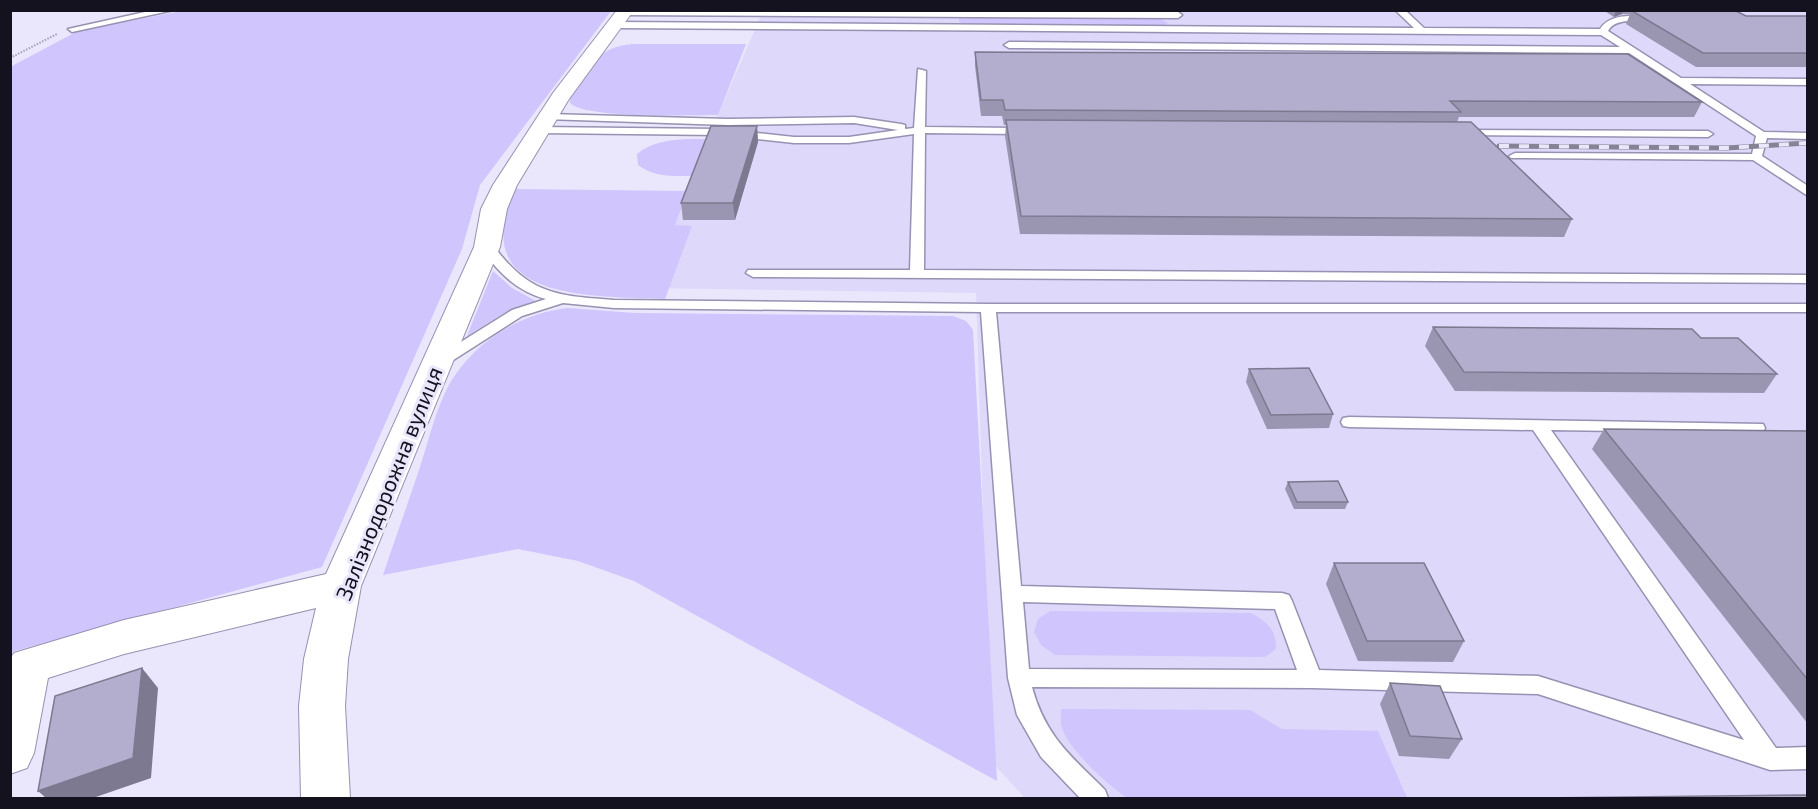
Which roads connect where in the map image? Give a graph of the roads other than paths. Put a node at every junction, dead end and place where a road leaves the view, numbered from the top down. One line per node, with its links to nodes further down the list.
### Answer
1 (170, 10): 9 (lane)
2 (1400, 10): 10 (lane)
3 (1176, 13): 4 (lane); 8 (lane)
4 (948, 14): 5 (lane); 7 (lane)
5 (621, 16): 7 (lane); 17 (street, Залізнодорожна вулиця)
6 (1657, 19): 11 (lane)
7 (947, 27): 8 (lane)
8 (1185, 29): 10 (lane)
9 (72, 30)
10 (1421, 30): 11 (lane)
11 (1603, 32): 13 (lane)
12 (1009, 45): 13 (lane)
13 (1631, 50): 15 (lane)
14 (921, 71): 18 (lane)
15 (1679, 81): 16 (lane); 22 (lane)
16 (1808, 82)
17 (544, 124): 18 (lane); 18 (lane); 27 (street, Залізнодорожна вулиця)
18 (920, 130): 19 (lane); 29 (lane)
19 (1040, 131)
20 (1445, 133): 21 (lane)
21 (1708, 134)
22 (1762, 135): 23 (lane); 25 (lane)
23 (1808, 135)
24 (1515, 156): 25 (lane)
25 (1756, 157): 26 (lane)
26 (1808, 192)
27 (487, 247): 31 (lane); 34 (street, Залізнодорожна вулиця)
28 (753, 273): 29 (lane)
29 (918, 274): 30 (lane)
30 (1808, 279)
31 (559, 300): 32 (lane); 34 (lane)
32 (987, 308): 33 (lane); 39 (lane)
33 (1808, 308)
34 (435, 365): 38 (street, Залізнодорожна вулиця)
35 (1349, 422): 36 (lane)
36 (1539, 426): 37 (lane); 44 (lane)
37 (1757, 428)
38 (341, 585): 42 (street); 45 (street, Залізнодорожна вулиця)
39 (1011, 594): 40 (lane); 41 (lane)
40 (1019, 678): 41 (lane); 46 (lane)
41 (1312, 679): 44 (lane)
42 (10, 753)
43 (1808, 758): 44 (lane)
44 (1770, 759)
45 (326, 798)
46 (1096, 798)

